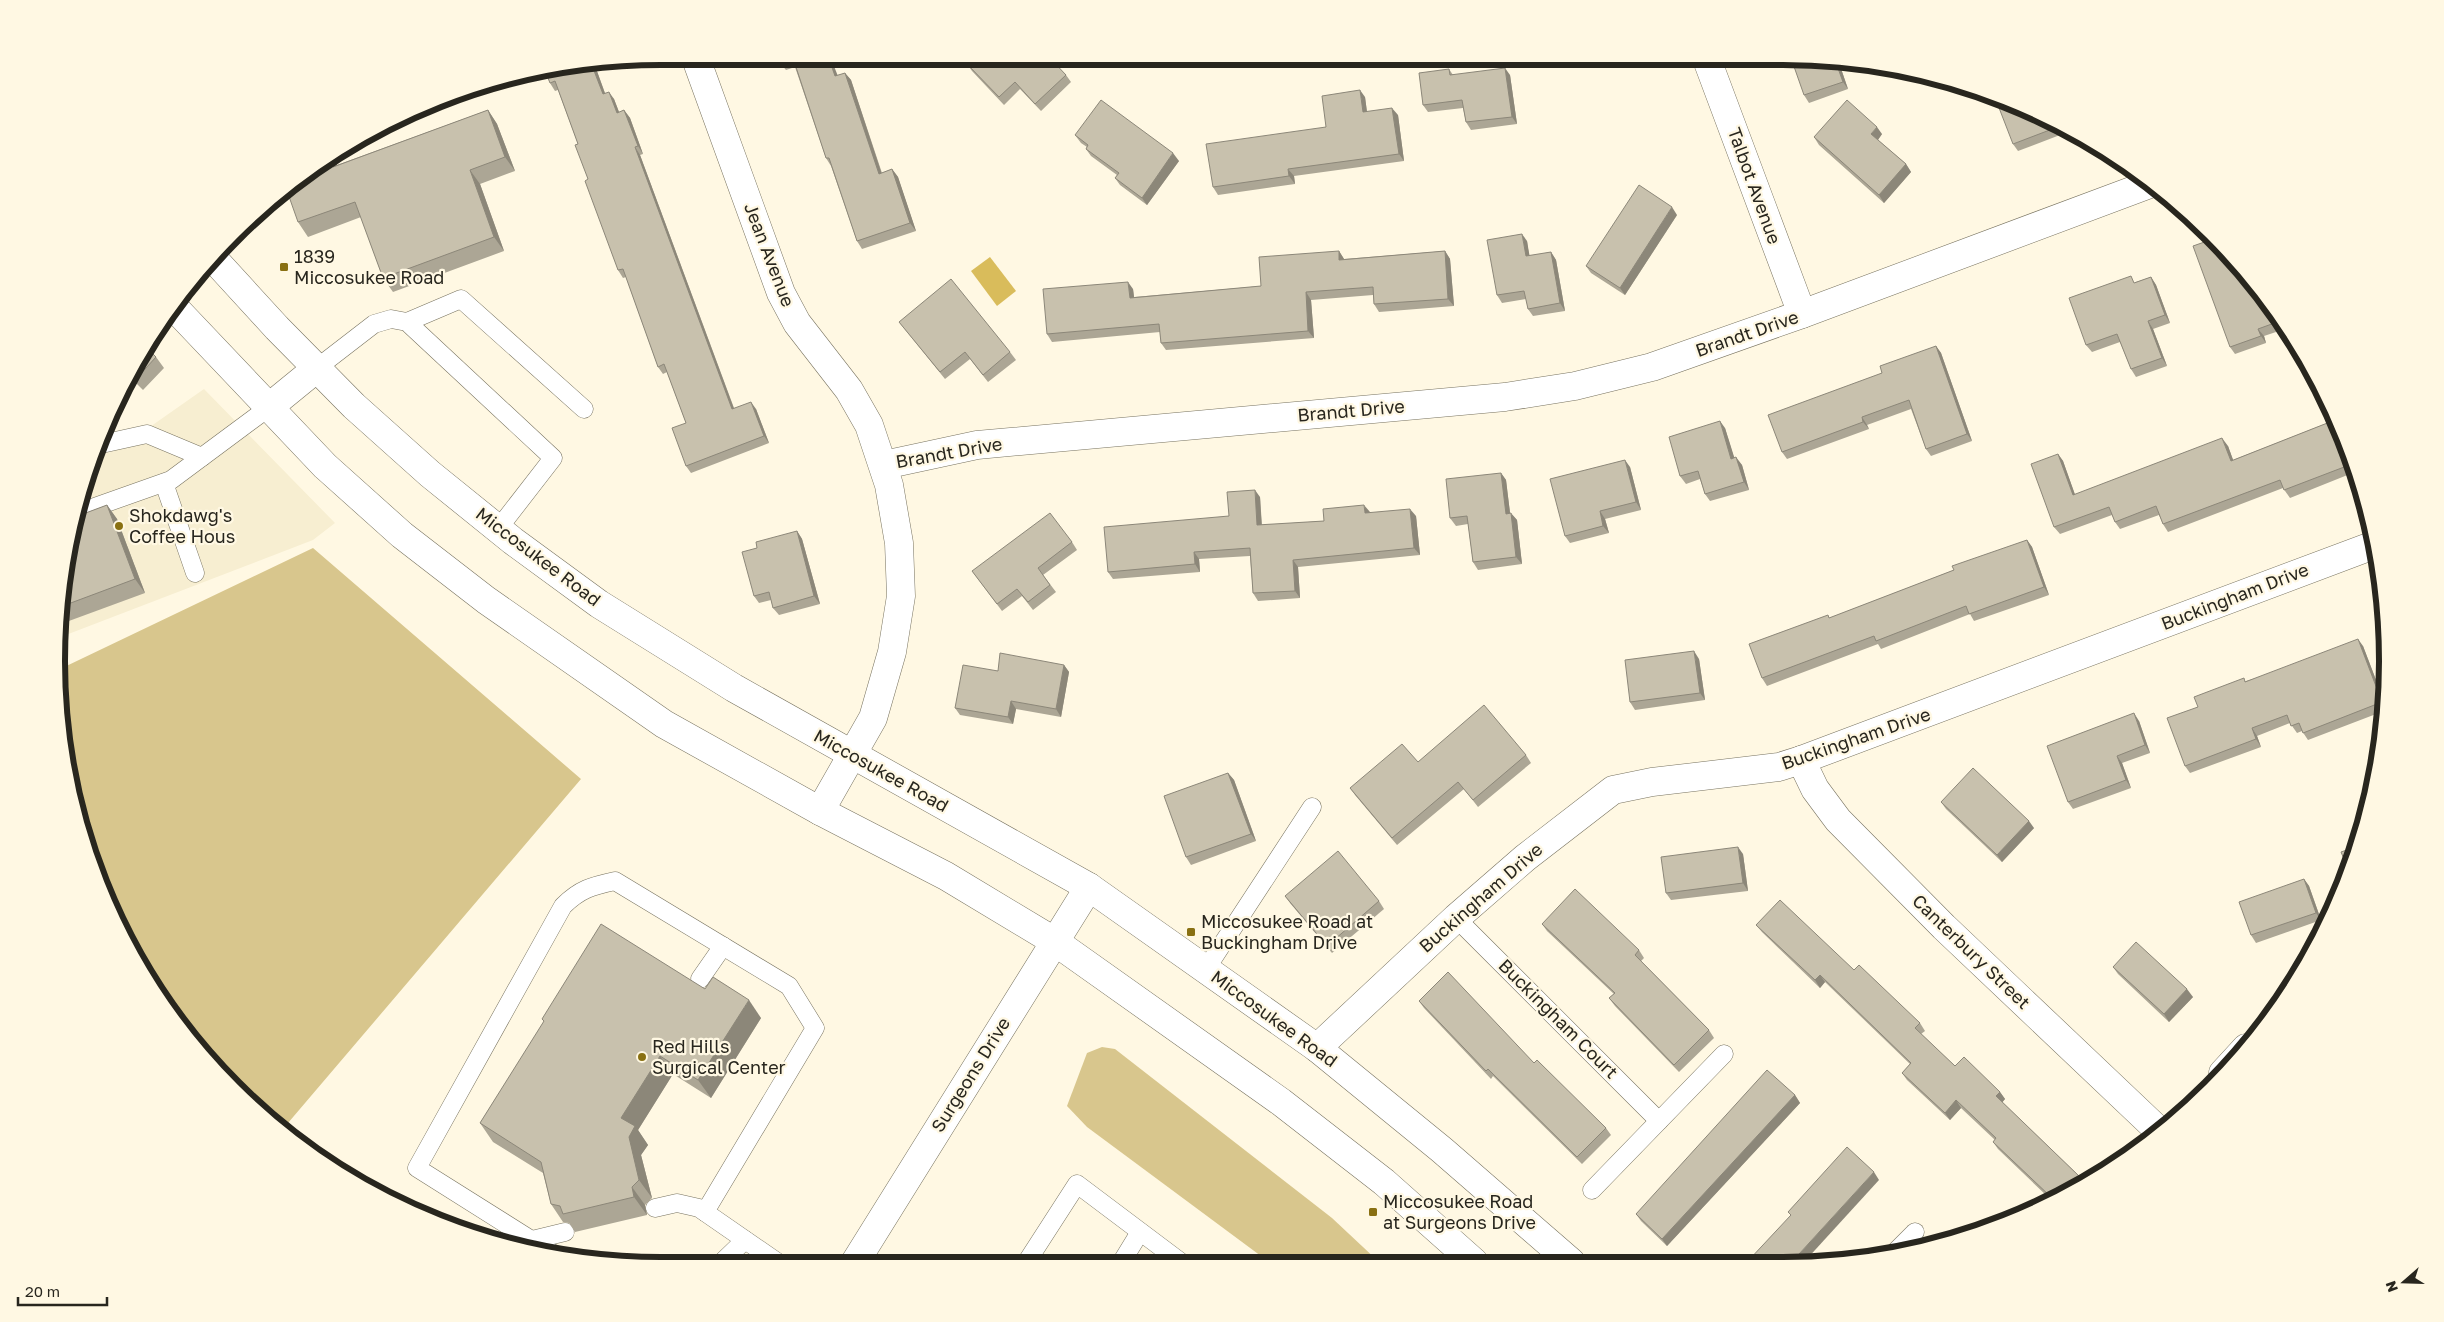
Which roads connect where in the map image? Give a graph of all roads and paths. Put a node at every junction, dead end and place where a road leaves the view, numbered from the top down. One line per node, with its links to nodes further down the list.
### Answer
1 (699, 65): 13 (street, Jean Avenue)
2 (1709, 65): 6 (street, Talbot Avenue)
3 (2144, 186): 6 (street, Brandt Drive)
4 (218, 263): 8 (street, Miccosukee Road)
5 (178, 312): 9 (street)
6 (1802, 314): 13 (street, Brandt Drive)
7 (407, 322): 8 (lane); 10 (lane); 16 (lane)
8 (317, 368): 9 (street); 16 (street, Miccosukee Road)
9 (268, 408): 12 (lane); 22 (street)
10 (584, 409)
11 (106, 443): 12 (lane)
12 (202, 457): 14 (lane)
13 (884, 465): 19 (street, Brandt Drive)
14 (164, 483): 15 (lane); 18 (lane)
15 (84, 511)
16 (498, 528): 19 (street, Miccosukee Road)
17 (2368, 546): 20 (street, Buckingham Drive)
18 (195, 573)
19 (852, 754): 22 (street, Brandt Drive); 23 (street, Miccosukee Road)
20 (1801, 760): 24 (street, Buckingham Drive); 32 (street, Canterbury Street)
21 (1312, 807): 27 (lane)
22 (820, 811): 25 (street)
23 (1089, 887): 25 (street, Surgeons Drive); 27 (street, Miccosukee Road)
24 (1456, 918): 29 (street, Buckingham Drive); 31 (lane, Buckingham Court)
25 (1054, 942): 45 (street, Surgeons Drive); 49 (street)
26 (723, 946): 28 (lane); 35 (lane); 39 (lane)
27 (1206, 969): 29 (street, Miccosukee Road)
28 (700, 979)
29 (1317, 1048): 50 (street, Miccosukee Road)
30 (1724, 1054): 31 (lane)
31 (1659, 1121): 33 (lane)
32 (2155, 1127)
33 (1592, 1190)
34 (655, 1208): 35 (lane)
35 (705, 1212): 40 (lane)
36 (565, 1232): 39 (lane)
37 (1140, 1232): 46 (lane); 47 (lane); 48 (lane)
38 (1915, 1232): 42 (lane)
39 (532, 1240): 41 (lane)
40 (745, 1240): 43 (lane); 44 (lane)
41 (539, 1245)
42 (1902, 1245)
43 (727, 1257)
44 (770, 1257)
45 (858, 1257)
46 (1030, 1257)
47 (1125, 1257)
48 (1174, 1257)
49 (1468, 1257)
50 (1565, 1257)

